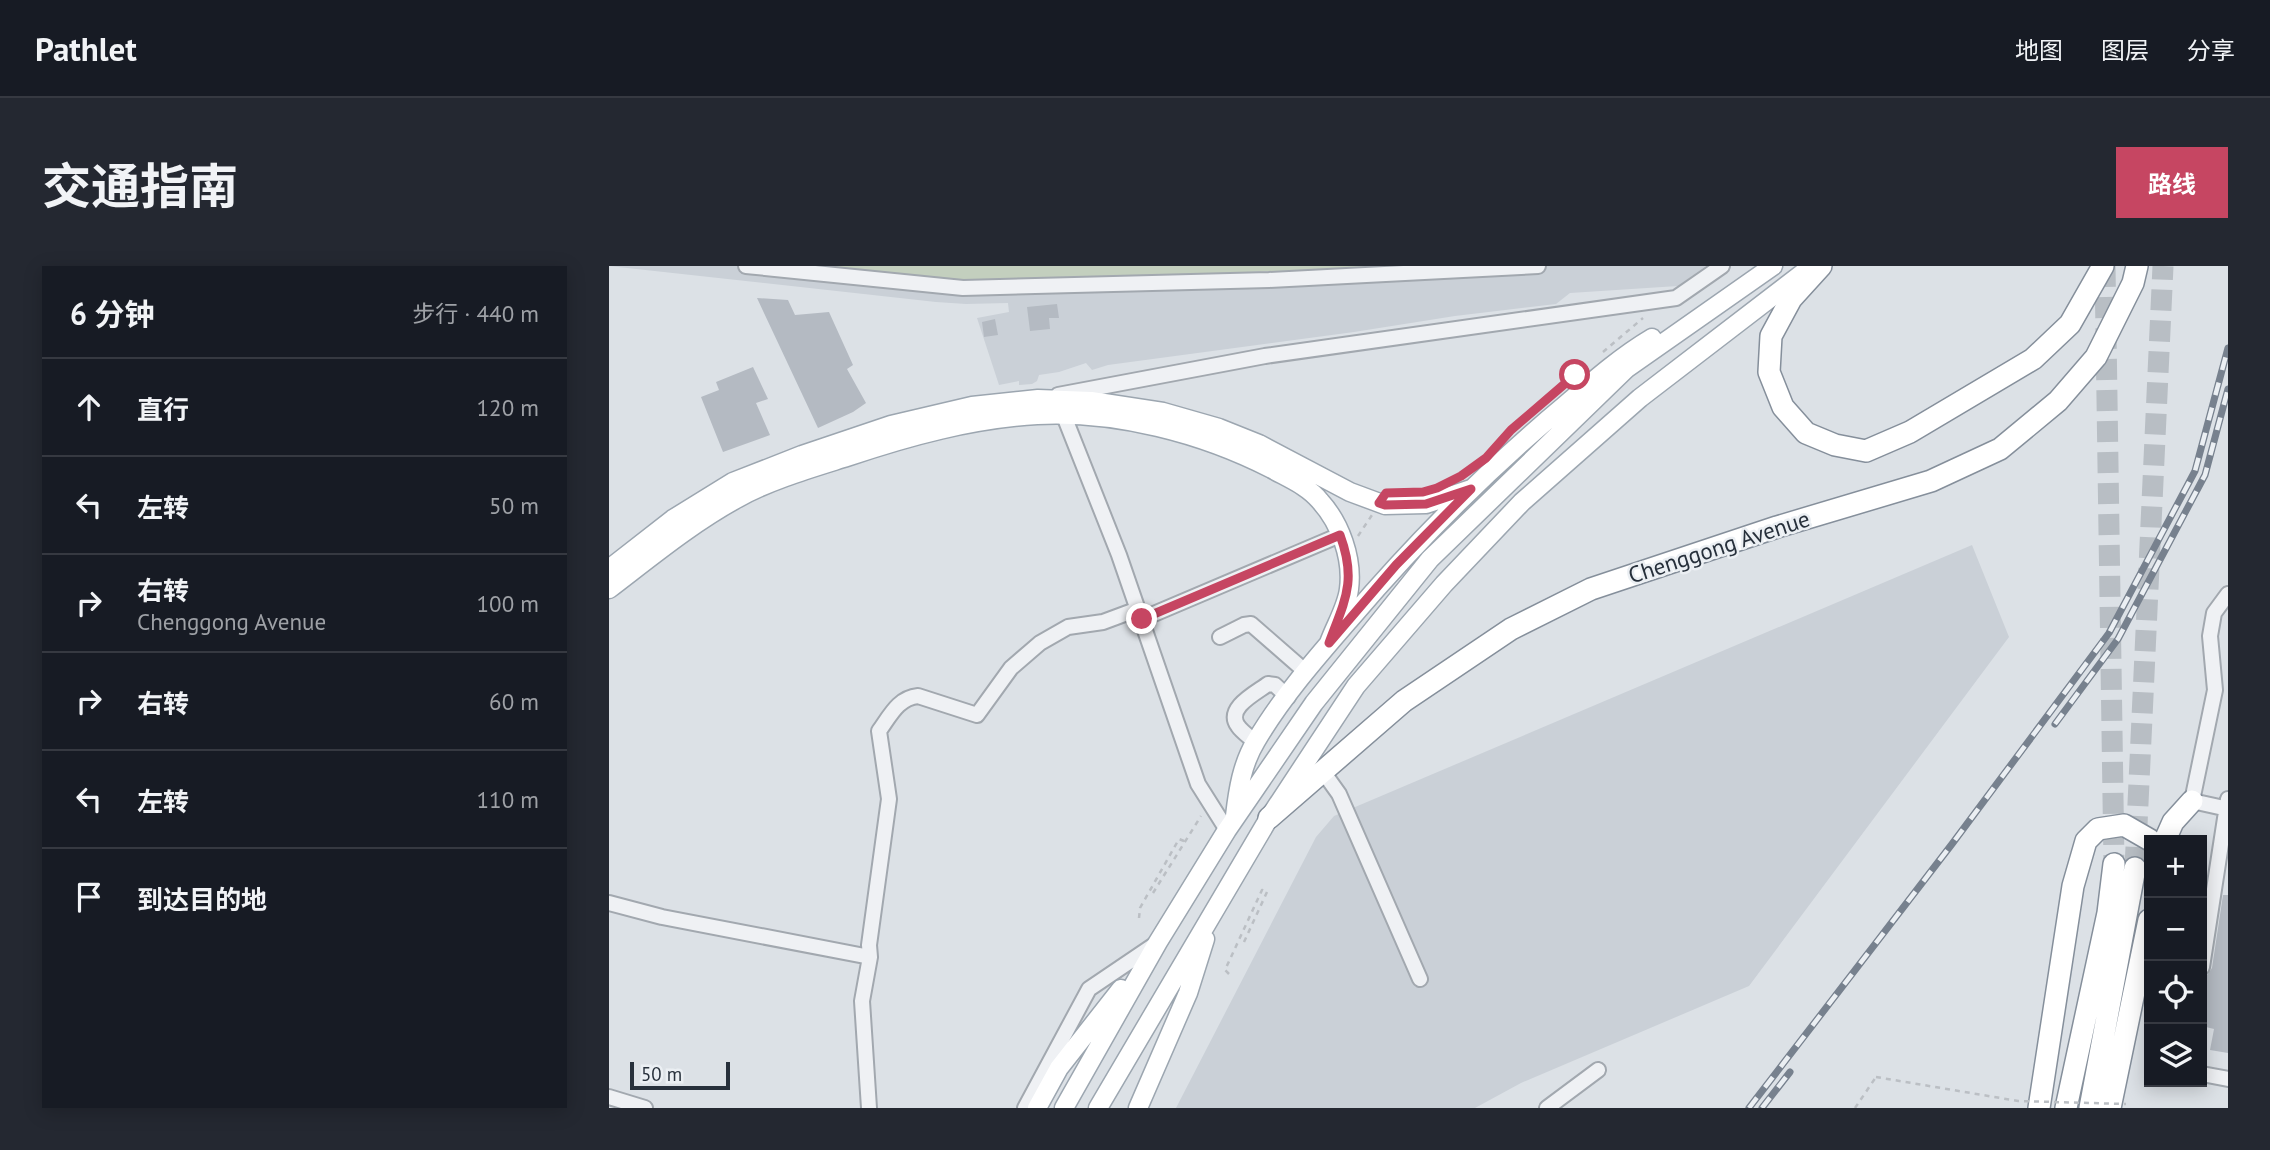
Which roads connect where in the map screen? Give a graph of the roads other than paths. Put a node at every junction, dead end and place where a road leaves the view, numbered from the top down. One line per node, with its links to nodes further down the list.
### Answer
1 (746, 266): 2 (street)
2 (1538, 266)
3 (1722, 266): 11 (street)
4 (1758, 266): 10 (main road)
5 (1773, 266): 10 (main road)
6 (1812, 266): 27 (main road)
7 (1821, 266): 8 (highway)
8 (2103, 266)
9 (2137, 266): 24 (highway, Chenggong Avenue)
10 (1720, 304): 13 (main road); 28 (main road)
11 (1038, 399): 13 (main road); 15 (main road)
12 (1063, 416): 14 (main road); 16 (main road); 18 (street)
13 (1471, 489): 20 (main road)
14 (1348, 537): 18 (street); 20 (main road)
15 (609, 569)
16 (609, 589)
17 (2228, 594): 25 (street)
18 (1140, 614): 28 (street); 35 (street)
19 (1220, 636): 21 (street)
20 (1329, 643): 21 (main road)
21 (1306, 672): 22 (main road)
22 (1288, 696): 23 (main road); 23 (street)
23 (1255, 742): 28 (main road)
24 (1324, 773): 27 (highway, Chenggong Avenue); 37 (street)
25 (2192, 801): 26 (street); 29 (highway)
26 (2228, 805): 36 (street)
27 (1269, 818): 32 (main road)
28 (1231, 825): 33 (main road)
29 (2167, 835)
30 (2144, 837): 51 (highway)
31 (609, 903): 35 (street)
32 (1215, 909): 48 (main road); 49 (main road)
33 (1158, 942): 45 (street); 46 (main road); 47 (main road)
34 (2144, 950): 42 (highway)
35 (870, 957): 44 (street)
36 (2203, 961)
37 (1420, 979)
38 (1598, 1070): 50 (street)
39 (2207, 1075): 40 (street)
40 (2228, 1079)
41 (609, 1097): 43 (street)
42 (2118, 1106)
43 (645, 1108)
44 (869, 1108)
45 (1025, 1108)
46 (1037, 1108)
47 (1064, 1108)
48 (1098, 1108)
49 (1138, 1108)
50 (1547, 1108)
51 (2039, 1108)
52 (2066, 1108): 53 (highway)
53 (2090, 1108)

